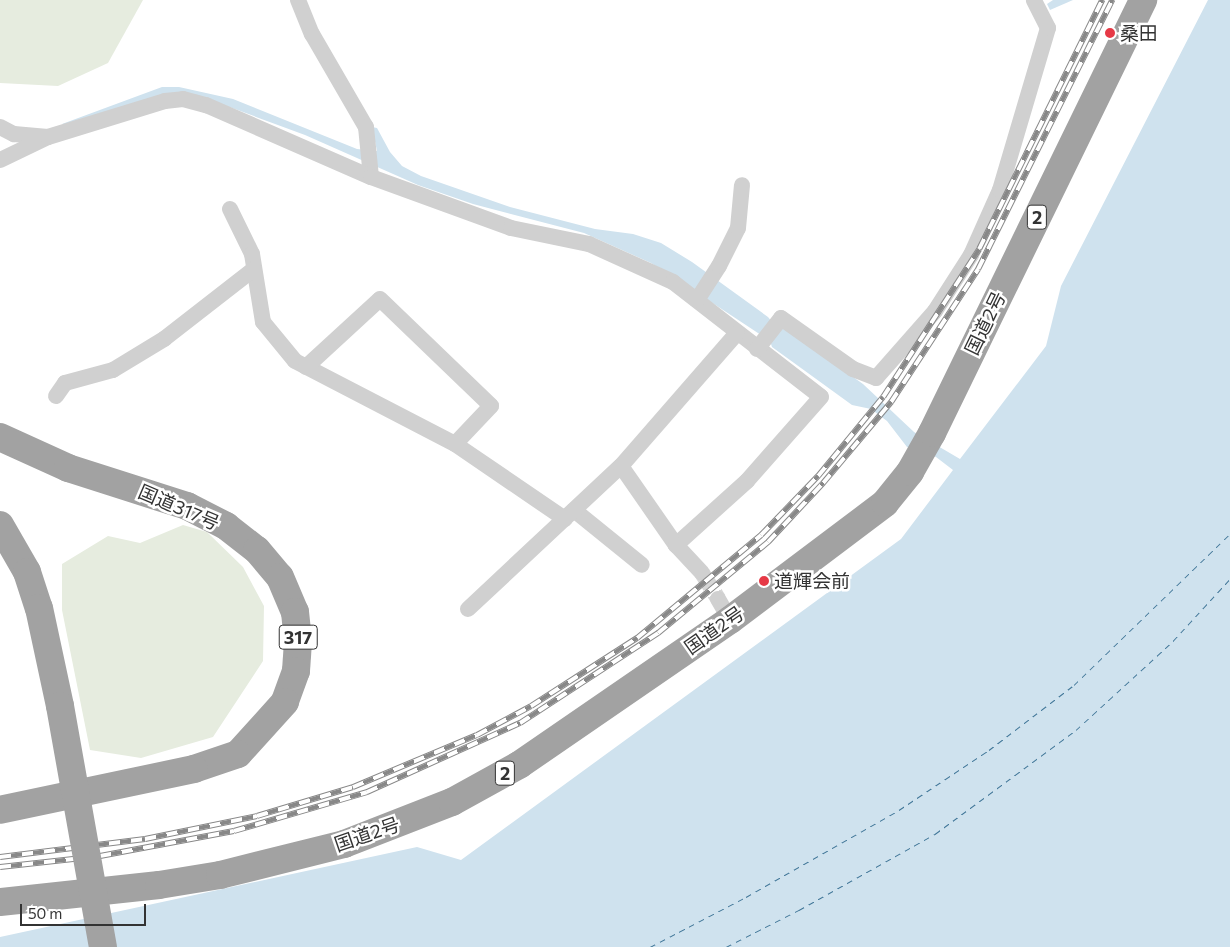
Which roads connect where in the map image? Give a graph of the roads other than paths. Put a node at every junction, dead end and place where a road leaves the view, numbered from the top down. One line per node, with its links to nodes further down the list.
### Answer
1 (298, 0): 7 (street)
2 (1034, 0): 13 (street)
3 (1142, 0): 26 (highway, 国道2号 / 2)
4 (0, 127): 5 (street)
5 (48, 137): 6 (street); 7 (street)
6 (0, 160)
7 (370, 165): 11 (street)
8 (742, 185): 11 (street)
9 (230, 209): 10 (street)
10 (254, 269): 14 (street); 15 (street)
11 (696, 300): 12 (street)
12 (737, 333): 13 (street); 18 (street)
13 (758, 349): 21 (street)
14 (306, 367): 17 (street); 17 (street)
15 (56, 396)
16 (0, 437): 25 (highway, 国道317号 / 317)
17 (455, 444): 19 (street)
18 (621, 466): 19 (street); 21 (street)
19 (570, 514): 22 (street); 24 (street)
20 (0, 525): 27 (highway, bridge)
21 (676, 545): 23 (street)
22 (642, 564)
23 (702, 573)
24 (468, 609)
25 (0, 810)
26 (0, 902)
27 (103, 947)

